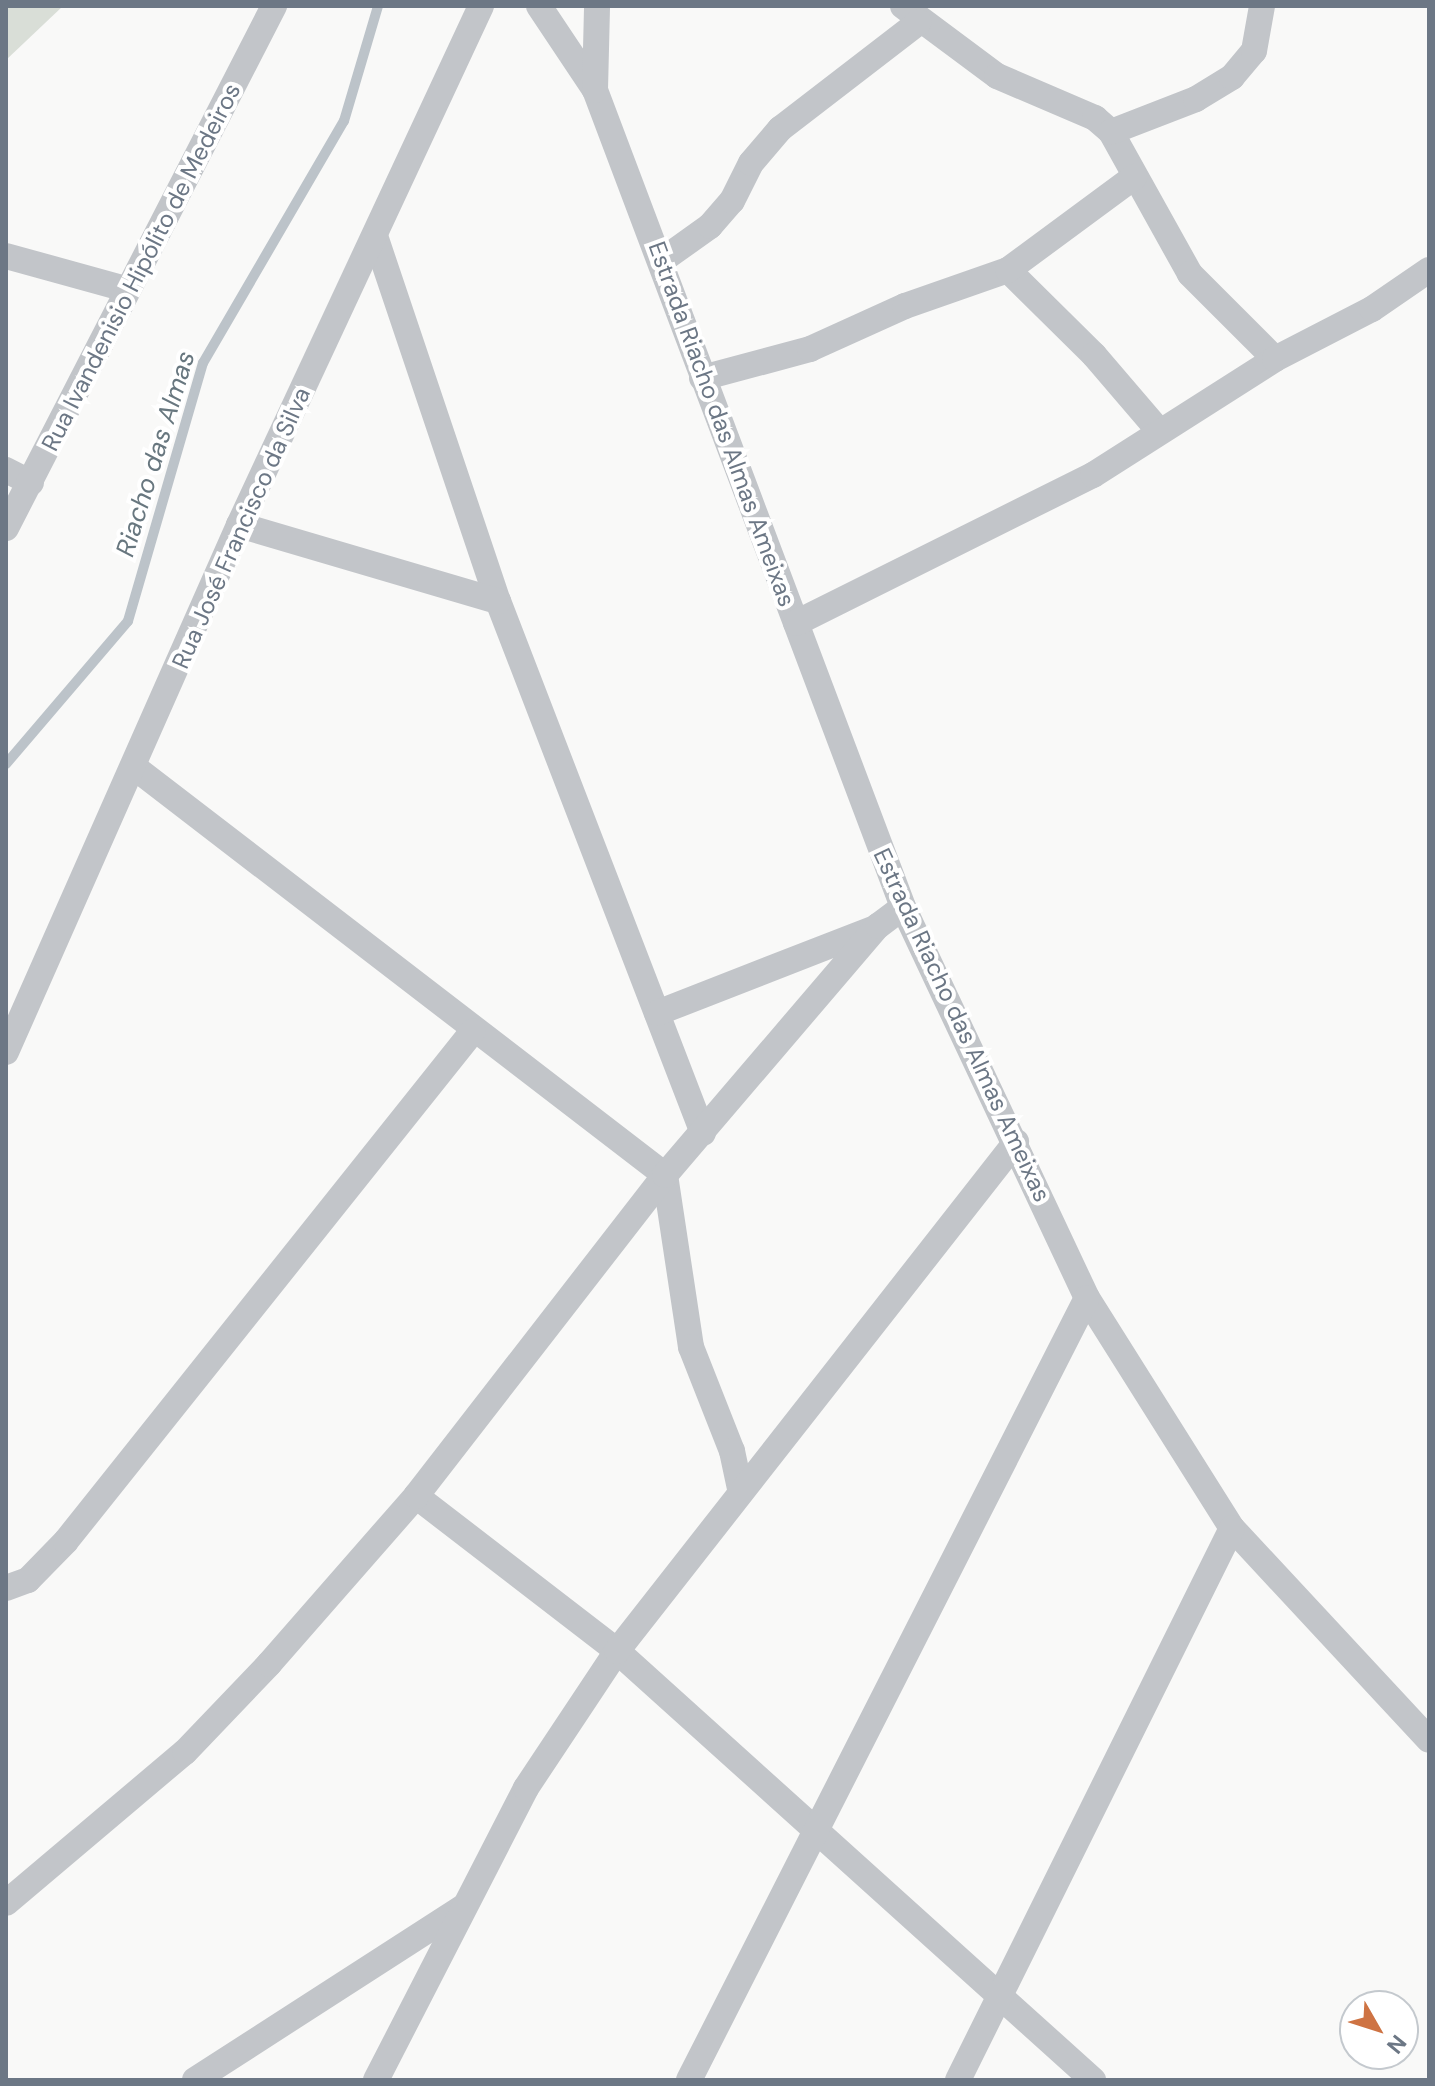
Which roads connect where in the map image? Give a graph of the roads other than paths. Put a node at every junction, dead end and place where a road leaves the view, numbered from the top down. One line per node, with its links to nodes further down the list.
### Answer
1 (274, 6): 15 (street, Rua Ivandenisio Hipólito de Medeiros)
2 (481, 6): 10 (street, Rua José Francisco da Silva)
3 (539, 6): 7 (street, Estrada Riacho das Almas Ameixas)
4 (597, 6): 7 (street, Estrada Riacho das Almas Ameixas)
5 (1262, 6): 8 (street)
6 (911, 14): 8 (street); 12 (street)
7 (595, 90): 12 (street, Estrada Riacho das Almas Ameixas)
8 (1111, 132): 9 (street)
9 (1134, 177): 13 (street); 16 (street)
10 (375, 236): 21 (street, Rua José Francisco da Silva); 23 (street)
11 (6, 256): 15 (street)
12 (661, 261): 17 (street, Estrada Riacho das Almas Ameixas)
13 (1008, 270): 17 (street); 18 (street)
14 (1429, 270): 16 (street)
15 (126, 289): 20 (street, Rua Ivandenisio Hipólito de Medeiros)
16 (1275, 359): 18 (street)
17 (702, 378): 24 (street, Estrada Riacho das Almas Ameixas)
18 (1160, 432): 24 (street)
19 (6, 470): 20 (street)
20 (31, 483): 22 (street, Rua Ivandenisio Hipólito de Medeiros)
21 (239, 525): 23 (street); 25 (street, Rua José Francisco da Silva)
22 (6, 528)
23 (498, 601): 28 (street)
24 (796, 623): 26 (street, Estrada Riacho das Almas Ameixas)
25 (134, 767): 29 (street); 30 (street, Rua José Francisco da Silva)
26 (903, 907): 27 (street); 32 (street, Estrada Riacho das Almas Ameixas)
27 (878, 926): 28 (street); 31 (street)
28 (657, 1013): 31 (street)
29 (473, 1031): 33 (street); 38 (street)
30 (6, 1052)
31 (703, 1133): 33 (street)
32 (1016, 1142): 34 (street, Estrada Riacho das Almas Ameixas); 35 (street)
33 (665, 1175): 35 (street); 36 (street)
34 (1087, 1298): 37 (street, Estrada Riacho das Almas Ameixas); 41 (street)
35 (740, 1490): 39 (street)
36 (416, 1496): 39 (street); 42 (street)
37 (1232, 1528): 40 (street, Estrada Riacho das Almas Ameixas); 44 (street)
38 (6, 1588)
39 (617, 1651): 41 (street); 43 (street)
40 (1429, 1740)
41 (819, 1828): 44 (street); 47 (street)
42 (6, 1903)
43 (462, 1908): 45 (street); 46 (street)
44 (999, 1998): 48 (street); 49 (street)
45 (195, 2080)
46 (376, 2080)
47 (689, 2080)
48 (958, 2080)
49 (1093, 2080)

